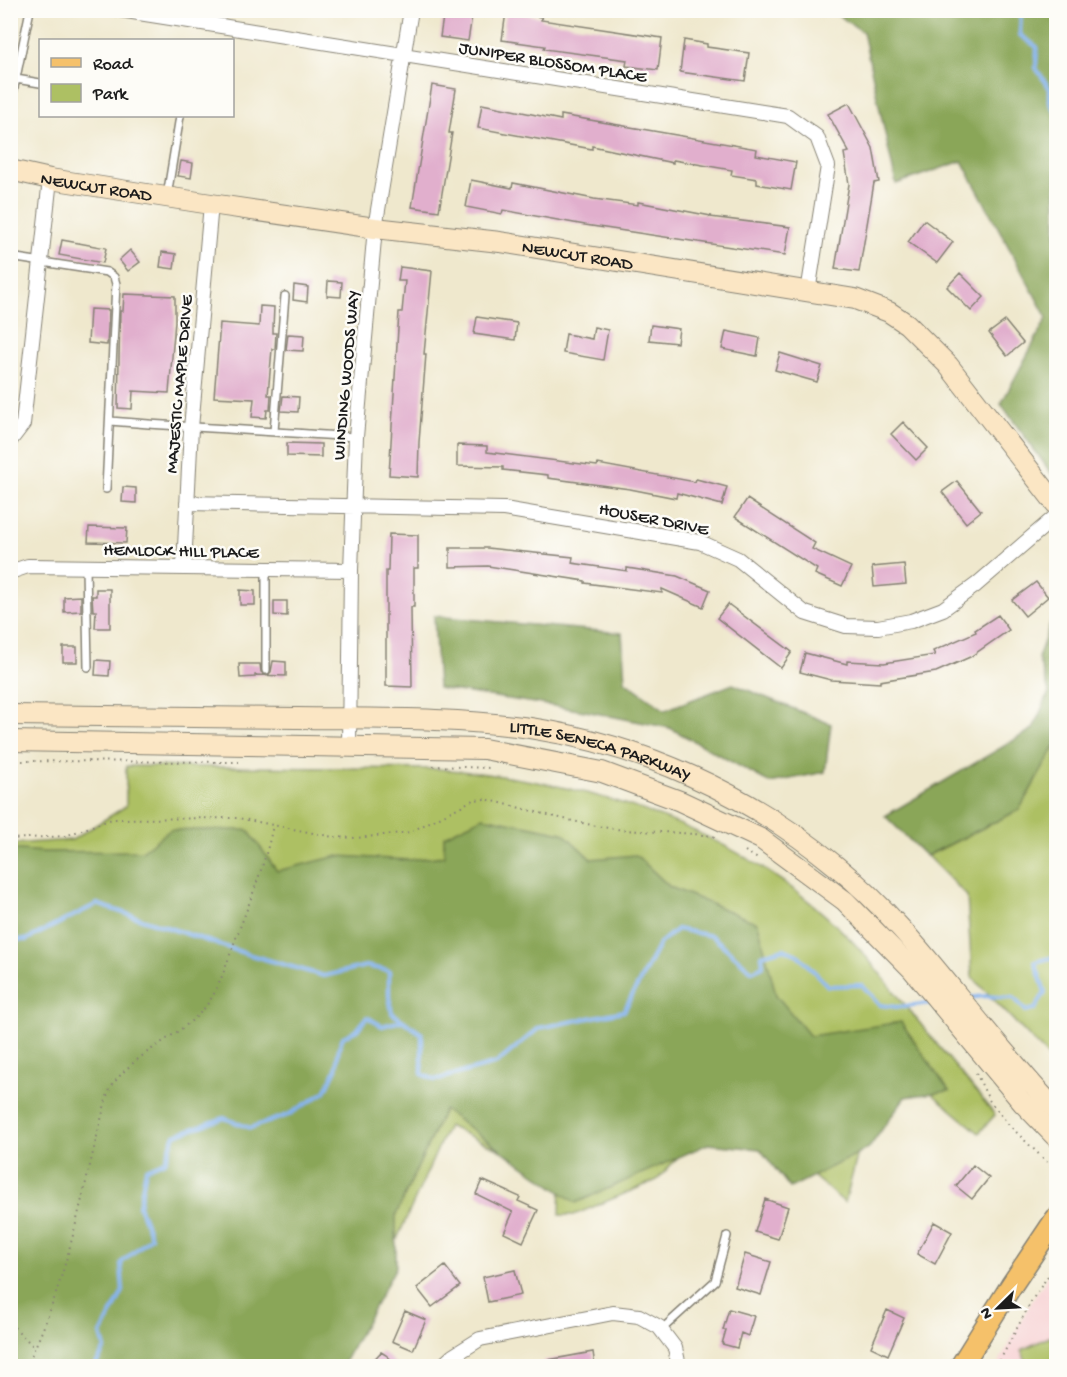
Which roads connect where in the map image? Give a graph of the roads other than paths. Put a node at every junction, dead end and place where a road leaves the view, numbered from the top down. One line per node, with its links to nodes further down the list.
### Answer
1 (30, 10): 5 (lane)
2 (120, 10): 4 (street, JUNIPER BLOSSOM PLACE)
3 (411, 10): 4 (street, WINDING WOODS WAY)
4 (404, 56): 13 (street, WINDING WOODS WAY); 16 (street, JUNIPER BLOSSOM PLACE)
5 (16, 79): 6 (lane); 7 (lane)
6 (39, 83)
7 (10, 107)
8 (180, 117): 11 (lane)
9 (10, 170): 10 (main road, NEWCUT ROAD)
10 (50, 179): 11 (main road, NEWCUT ROAD); 15 (street)
11 (166, 197): 12 (main road, NEWCUT ROAD)
12 (211, 204): 13 (main road, NEWCUT ROAD); 19 (street, MAJESTIC MAPLE DRIVE)
13 (375, 228): 16 (main road, NEWCUT ROAD); 21 (street, WINDING WOODS WAY)
14 (10, 257): 15 (lane)
15 (42, 262): 18 (lane); 22 (street)
16 (808, 292): 25 (main road, NEWCUT ROAD)
17 (285, 296): 20 (lane)
18 (110, 421): 19 (lane); 23 (lane)
19 (191, 428): 20 (lane); 24 (street, MAJESTIC MAPLE DRIVE)
20 (274, 431): 21 (lane)
21 (356, 437): 26 (street, WINDING WOODS WAY)
22 (10, 441)
23 (106, 489)
24 (187, 503): 26 (street, HOUSER DRIVE); 29 (street, MAJESTIC MAPLE DRIVE)
25 (1056, 504)
26 (354, 505): 27 (street, HOUSER DRIVE); 31 (street, WINDING WOODS WAY)
27 (1056, 516)
28 (86, 567): 29 (street, HEMLOCK HILL PLACE); 32 (street, HEMLOCK HILL PLACE); 33 (lane)
29 (184, 567): 30 (street, HEMLOCK HILL PLACE)
30 (266, 569): 31 (street, HEMLOCK HILL PLACE); 34 (lane)
31 (351, 570): 36 (street, WINDING WOODS WAY)
32 (10, 572)
33 (88, 667)
34 (266, 670)
35 (10, 715): 36 (main road, LITTLE SENECA PARKWAY)
36 (349, 719): 38 (street, WINDING WOODS WAY); 39 (main road, LITTLE SENECA PARKWAY)
37 (10, 741): 38 (main road, LITTLE SENECA PARKWAY)
38 (349, 746): 39 (main road, LITTLE SENECA PARKWAY)
39 (920, 964): 40 (main road, LITTLE SENECA PARKWAY)
40 (970, 1026): 41 (main road, LITTLE SENECA PARKWAY); 42 (main road, LITTLE SENECA PARKWAY)
41 (1056, 1109)
42 (1056, 1137)
43 (1056, 1219): 48 (main road)
44 (728, 1236): 45 (lane)
45 (661, 1330): 46 (street); 47 (street)
46 (442, 1366)
47 (680, 1366)
48 (961, 1366)

